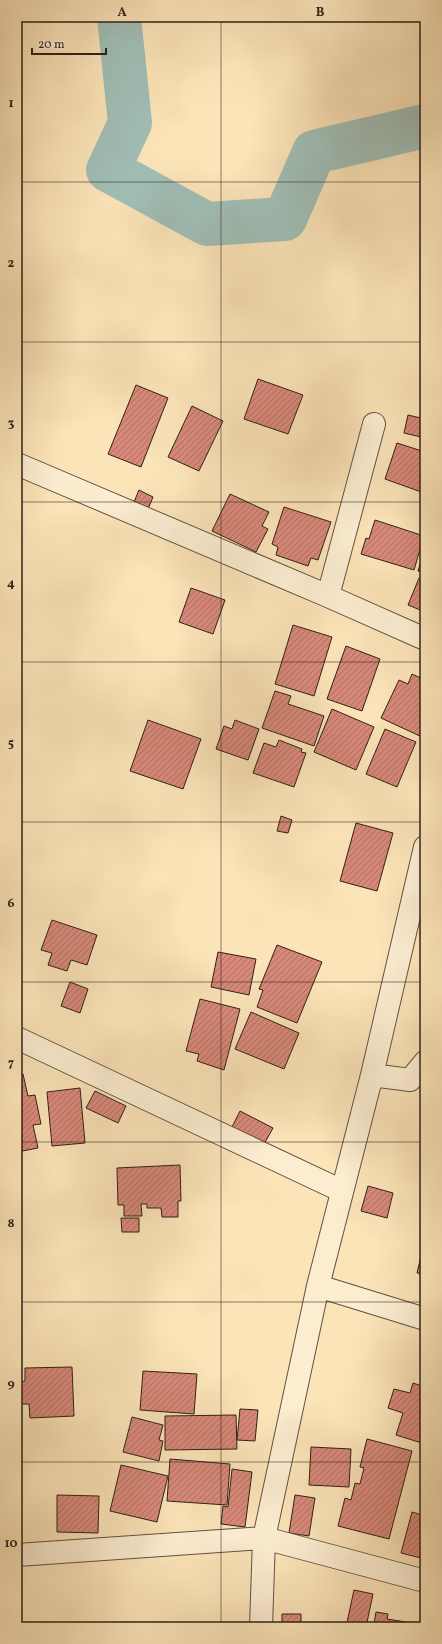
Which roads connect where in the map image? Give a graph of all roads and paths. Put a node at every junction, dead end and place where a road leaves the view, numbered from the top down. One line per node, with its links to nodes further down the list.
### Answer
1 (374, 424): 3 (street)
2 (17, 464): 3 (street)
3 (328, 596): 4 (street)
4 (425, 639)
5 (425, 847): 8 (street)
6 (17, 1038): 9 (street)
7 (425, 1062): 8 (street)
8 (372, 1075): 9 (street)
9 (342, 1191): 10 (street)
10 (318, 1286): 11 (street); 12 (street)
11 (425, 1319)
12 (264, 1538): 13 (street); 14 (street); 15 (street)
13 (17, 1555)
14 (425, 1581)
15 (261, 1627)

